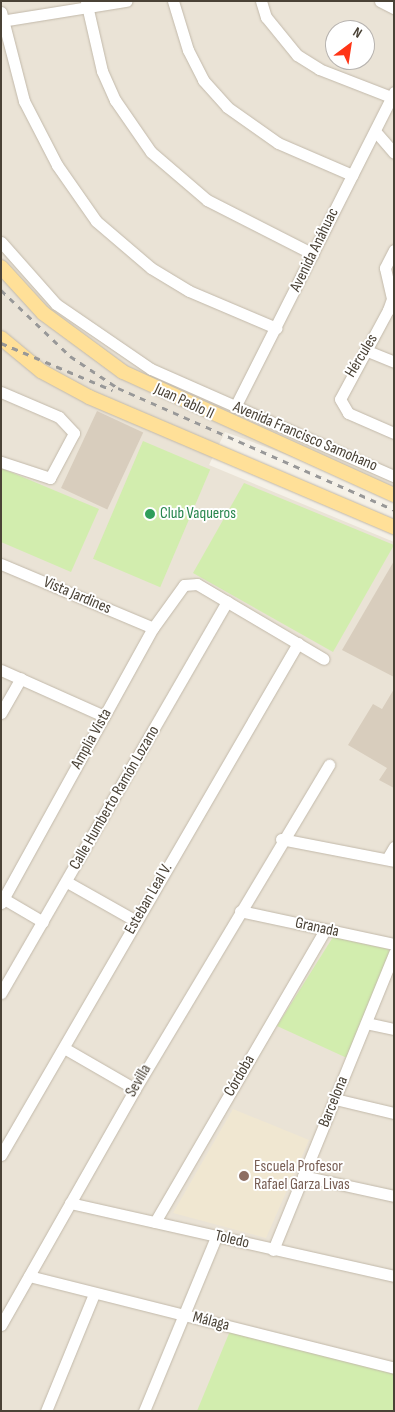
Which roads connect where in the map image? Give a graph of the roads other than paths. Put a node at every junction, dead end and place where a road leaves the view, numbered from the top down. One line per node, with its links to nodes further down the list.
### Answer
1 (126, 1): 5 (street)
2 (173, 1): 11 (street)
3 (262, 1): 8 (street)
4 (380, 1): 6 (street)
5 (87, 4): 7 (street); 14 (street)
6 (394, 8)
7 (2, 18): 17 (street)
8 (392, 95): 9 (street, Avenida Anáhuac)
9 (374, 131): 10 (street); 11 (street, Avenida Anáhuac)
10 (394, 153)
11 (352, 175): 14 (street, Avenida Anáhuac)
12 (1, 242): 22 (street, Avenida Francisco Samohano)
13 (394, 250): 16 (street, Hércules)
14 (314, 254): 17 (street, Avenida Anáhuac)
15 (1, 267): 26 (main road, Juan Pablo II)
16 (392, 288): 19 (street, Hércules)
17 (276, 328): 22 (street, Avenida Anáhuac)
18 (1, 338): 27 (main road, Juan Pablo II)
19 (365, 350): 20 (street); 23 (street, Hércules)
20 (394, 362)
21 (1, 392): 24 (street)
22 (236, 407): 25 (street, Avenida Francisco Samohano)
23 (394, 433)
24 (1, 462)
25 (394, 476)
26 (394, 495)
27 (394, 527)
28 (1, 564): 30 (street, Vista Jardines)
29 (227, 602): 30 (street, Amplia Vista); 31 (street); 41 (street, Calle Humberto Ramón Lozano)
30 (153, 628): 36 (street, Amplia Vista)
31 (298, 643): 32 (street); 44 (street, Esteban Leal V.)
32 (324, 659)
33 (1, 670): 34 (street)
34 (22, 678): 35 (street); 36 (street)
35 (1, 713)
36 (104, 716): 42 (street, Amplia Vista)
37 (328, 765): 38 (street, Sevilla)
38 (282, 839): 40 (street); 43 (street, Sevilla)
39 (394, 847): 40 (street)
40 (390, 860)
41 (67, 882): 44 (street); 45 (street, Calle Humberto Ramón Lozano)
42 (2, 901): 45 (street)
43 (240, 911): 46 (street, Granada); 53 (street, Sevilla)
44 (136, 921): 52 (street, Esteban Leal V.)
45 (43, 922): 49 (street, Calle Humberto Ramón Lozano)
46 (325, 930): 47 (street, Granada); 60 (street, Córdoba)
47 (394, 944)
48 (394, 953): 50 (street, Barcelona)
49 (1, 993)
50 (366, 1023): 51 (street); 54 (street, Barcelona)
51 (394, 1029)
52 (64, 1048): 53 (street); 56 (street, Esteban Leal V.)
53 (134, 1089): 59 (street, Sevilla)
54 (335, 1098): 55 (street); 57 (street, Barcelona)
55 (394, 1113)
56 (1, 1155)
57 (303, 1176): 58 (street); 62 (street, Barcelona)
58 (394, 1196)
59 (70, 1203): 60 (street, Toledo); 63 (street, Sevilla)
60 (155, 1222): 61 (street, Toledo)
61 (216, 1236): 62 (street, Toledo); 66 (street)
62 (273, 1250): 64 (street, Toledo)
63 (29, 1276): 65 (street, Málaga); 67 (street, Sevilla)
64 (394, 1276)
65 (94, 1294): 66 (street, Málaga); 69 (street)
66 (185, 1316): 68 (street, Málaga); 70 (street)
67 (1, 1325)
68 (394, 1368)
69 (46, 1411)
70 (144, 1411)

